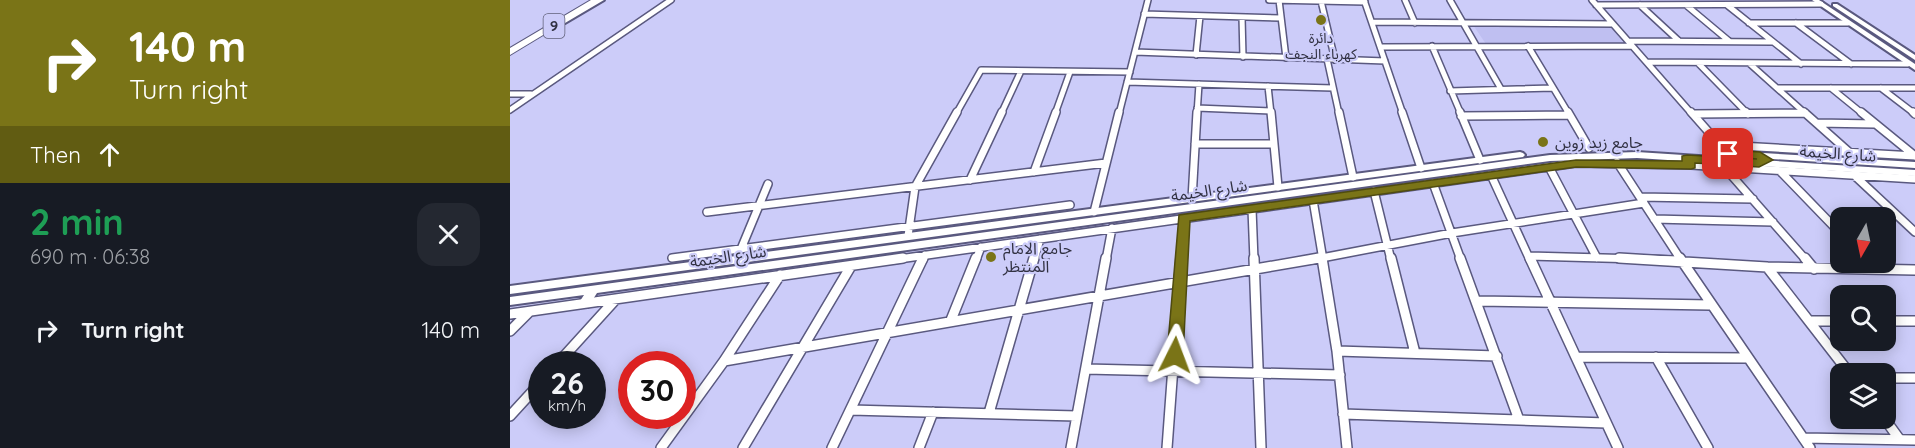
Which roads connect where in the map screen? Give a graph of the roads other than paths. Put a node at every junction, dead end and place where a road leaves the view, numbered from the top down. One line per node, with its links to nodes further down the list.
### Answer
1 (585, 0): 35 (highway, 9)
2 (599, 0): 41 (highway, 9)
3 (671, 0): 71 (street)
4 (1148, 0): 20 (street)
5 (1269, 0): 6 (street)
6 (1279, 0): 12 (street); 23 (street)
7 (1405, 0): 27 (street)
8 (1450, 0): 28 (street)
9 (1680, 0): 17 (street)
10 (1720, 0): 18 (street)
11 (1764, 0): 19 (street)
12 (1321, 1): 13 (street); 48 (street)
13 (1365, 1): 26 (street)
14 (1594, 2): 16 (street); 31 (street)
15 (1821, 2): 19 (street); 24 (street); 25 (street)
16 (1640, 5): 17 (street); 32 (street)
17 (1686, 5): 18 (street); 33 (street)
18 (1727, 5): 19 (street); 29 (street)
19 (1770, 5)
20 (1144, 14): 21 (street); 42 (street)
21 (1200, 16): 22 (street); 43 (street)
22 (1242, 17): 23 (street); 44 (street)
23 (1280, 18): 45 (street)
24 (1857, 20): 25 (street); 46 (street)
25 (1846, 21): 30 (street); 55 (street)
26 (1372, 22): 27 (street); 40 (street)
27 (1414, 23): 28 (street)
28 (1461, 23): 31 (street); 38 (street)
29 (1749, 23): 30 (street); 34 (street)
30 (1796, 23): 54 (street)
31 (1613, 24): 36 (street)
32 (1679, 41): 33 (street); 36 (street)
33 (1729, 41): 34 (street)
34 (1772, 42): 53 (street)
35 (510, 44)
36 (1630, 44): 39 (street); 50 (street)
37 (1432, 46): 38 (street); 40 (street); 69 (street)
38 (1476, 46): 39 (street); 68 (street)
39 (1528, 46): 63 (street)
40 (1381, 47): 49 (street)
41 (510, 52)
42 (1135, 52): 43 (street); 58 (street)
43 (1196, 55): 44 (street)
44 (1243, 57): 45 (street)
45 (1286, 58): 47 (street)
46 (1915, 58)
47 (1327, 59): 48 (street); 62 (street)
48 (1335, 60): 49 (street)
49 (1385, 61): 97 (street)
50 (1647, 63): 51 (street); 76 (street)
51 (1698, 63): 52 (street); 77 (street)
52 (1749, 64): 53 (street); 64 (street)
53 (1801, 64): 54 (street)
54 (1851, 64): 55 (street)
55 (1912, 66)
56 (1022, 71): 57 (street); 106 (street); 109 (street)
57 (1070, 72): 58 (street); 101 (street)
58 (1130, 72): 59 (street)
59 (1127, 82): 60 (street); 95 (street)
60 (1199, 84): 61 (street); 72 (street)
61 (1268, 86): 62 (street); 74 (street)
62 (1333, 88): 104 (street)
63 (1552, 88): 68 (street); 79 (street)
64 (1777, 88): 65 (street); 75 (street)
65 (1831, 88): 66 (street); 82 (street)
66 (1881, 88): 67 (street); 78 (street)
67 (1915, 88)
68 (1501, 89): 69 (street)
69 (1450, 90): 80 (street)
70 (510, 94): 71 (street)
71 (532, 94): 73 (street)
72 (1197, 108): 74 (street); 83 (street)
73 (510, 110)
74 (1271, 111): 84 (street)
75 (1805, 113): 77 (street); 81 (street)
76 (1693, 114): 77 (street); 87 (street)
77 (1749, 114)
78 (1915, 114)
79 (1569, 115): 80 (street); 85 (street)
80 (1461, 116): 91 (street)
81 (1816, 123): 82 (street); 86 (street)
82 (1875, 124): 94 (street)
83 (1195, 144): 84 (street); 113 (street)
84 (1274, 144): 110 (street)
85 (1589, 148): 87 (street, شارع الخيمة); 91 (street, شارع الخيمة)
86 (1850, 152): 87 (street); 88 (street)
87 (1731, 154): 89 (street, شارع الخيمة)
88 (1902, 156): 94 (street)
89 (1759, 159): 90 (street, شارع الخيمة); 93 (street, شارع الخيمة); 99 (street, شارع الخيمة)
90 (1819, 159): 94 (street, شارع الخيمة); 99 (street)
91 (1480, 160): 97 (street, شارع الخيمة)
92 (1617, 162): 93 (street); 96 (street); 117 (street)
93 (1689, 162): 98 (street); 115 (street, شارع الخيمة)
94 (1915, 163): 99 (street, شارع الخيمة)
95 (1107, 164): 101 (street); 122 (street)
96 (1549, 167): 102 (street); 124 (street)
97 (1421, 168): 104 (street, شارع الخيمة)
98 (1725, 168): 100 (street); 114 (street)
99 (1829, 168)
100 (1780, 171): 103 (street); 128 (street)
101 (1034, 172): 106 (street)
102 (1491, 175): 107 (street); 127 (street)
103 (1854, 176): 105 (street); 132 (street)
104 (1353, 177): 110 (street, شارع الخيمة)
105 (1915, 179)
106 (970, 180): 109 (street)
107 (1433, 183): 112 (street); 133 (street)
108 (768, 184): 118 (street)
109 (915, 187): 118 (street); 131 (street)
110 (1278, 187): 111 (street, شارع الخيمة)
111 (1262, 189): 113 (street, شارع الخيمة); 115 (street)
112 (1374, 191): 116 (street); 135 (street)
113 (1196, 198): 122 (street, شارع الخيمة); 123 (street)
114 (1753, 199): 117 (street); 126 (street)
115 (1242, 200): 123 (street, شارع الخيمة)
116 (1313, 200): 120 (street); 140 (street)
117 (1642, 200): 124 (street); 125 (street)
118 (759, 206): 121 (street); 137 (street)
119 (1070, 206): 131 (street)
120 (1252, 209): 123 (street); 151 (street)
121 (707, 212)
122 (1094, 212): 131 (street, شارع الخيمة)
123 (1183, 213): 129 (street, شارع الخيمة); 130 (street); 154 (street)
124 (1572, 214): 127 (street); 142 (street)
125 (1654, 219): 126 (street); 143 (street)
126 (1773, 222): 146 (street)
127 (1514, 223): 133 (street); 139 (street)
128 (1830, 223)
129 (1087, 227): 130 (street); 134 (street); 148 (street, شارع الخيمة)
130 (1112, 228): 158 (street)
131 (908, 231): 137 (street); 148 (street, شارع الخيمة)
132 (1915, 231)
133 (1452, 233): 135 (street); 160 (street)
134 (1040, 239): 136 (street); 165 (street)
135 (1388, 246): 140 (street); 178 (street)
136 (981, 247): 138 (street); 168 (street)
137 (741, 249): 141 (street)
138 (925, 255): 144 (street); 174 (street)
139 (1529, 256): 142 (street); 162 (street)
140 (1322, 257): 151 (street); 177 (street)
141 (672, 258)
142 (1597, 258): 143 (street)
143 (1682, 260): 145 (street); 164 (street)
144 (851, 266): 153 (street); 175 (street)
145 (1767, 267): 146 (street); 169 (street)
146 (1814, 269): 147 (street)
147 (1830, 269)
148 (698, 270): 152 (street, شارع الخيمة); 155 (street, شارع الخيمة)
149 (1896, 270): 150 (street)
150 (1915, 270)
151 (1253, 271): 154 (street); 187 (street)
152 (640, 272): 155 (street); 156 (street, شارع الخيمة)
153 (780, 275): 159 (street); 183 (street)
154 (1180, 282): 158 (street); 186 (street)
155 (633, 284): 157 (street, شارع الخيمة)
156 (510, 290)
157 (593, 290): 161 (street, شارع الخيمة); 163 (street)
158 (1100, 295): 165 (street); 185 (street)
159 (616, 299): 163 (street); 176 (street)
160 (1478, 301): 162 (street); 179 (street)
161 (510, 302)
162 (1550, 302): 164 (street); 180 (street)
163 (584, 304): 166 (street)
164 (1710, 305): 182 (street)
165 (1017, 309): 168 (street); 194 (street)
166 (529, 312): 167 (street); 173 (street)
167 (510, 314)
168 (951, 320): 174 (street)
169 (1809, 321): 170 (street); 184 (street)
170 (1830, 321)
171 (1896, 321): 172 (street)
172 (1915, 321)
173 (510, 331)
174 (889, 331): 175 (street); 192 (street)
175 (804, 345): 183 (street); 205 (street)
176 (568, 351)
177 (1337, 351): 178 (street); 188 (street)
178 (1415, 353): 179 (street)
179 (1497, 356): 198 (street)
180 (1576, 357): 181 (street); 199 (street)
181 (1656, 357): 182 (street); 213 (street)
182 (1748, 358): 201 (street)
183 (724, 361): 204 (street)
184 (1841, 363)
185 (1086, 369): 186 (street); 197 (street)
186 (1174, 371): 187 (street); 209 (street)
187 (1258, 373): 188 (street); 210 (street)
188 (1340, 375): 195 (street)
189 (1896, 378): 190 (street)
190 (1915, 378)
191 (528, 396): 196 (street)
192 (851, 410): 193 (street); 206 (street)
193 (933, 412): 194 (street); 207 (street)
194 (989, 413): 197 (street)
195 (1343, 414): 198 (street); 211 (street)
196 (510, 416)
197 (1077, 416): 208 (street)
198 (1519, 420): 199 (street)
199 (1606, 423): 212 (street)
200 (1892, 429): 202 (street)
201 (1803, 438): 202 (street); 214 (street)
202 (1900, 440): 203 (street)
203 (1915, 440)
204 (661, 448)
205 (743, 448)
206 (832, 448)
207 (919, 448)
208 (1071, 448)
209 (1167, 448)
210 (1261, 448)
211 (1347, 448)
212 (1618, 448)
213 (1708, 448)
214 (1810, 448)

